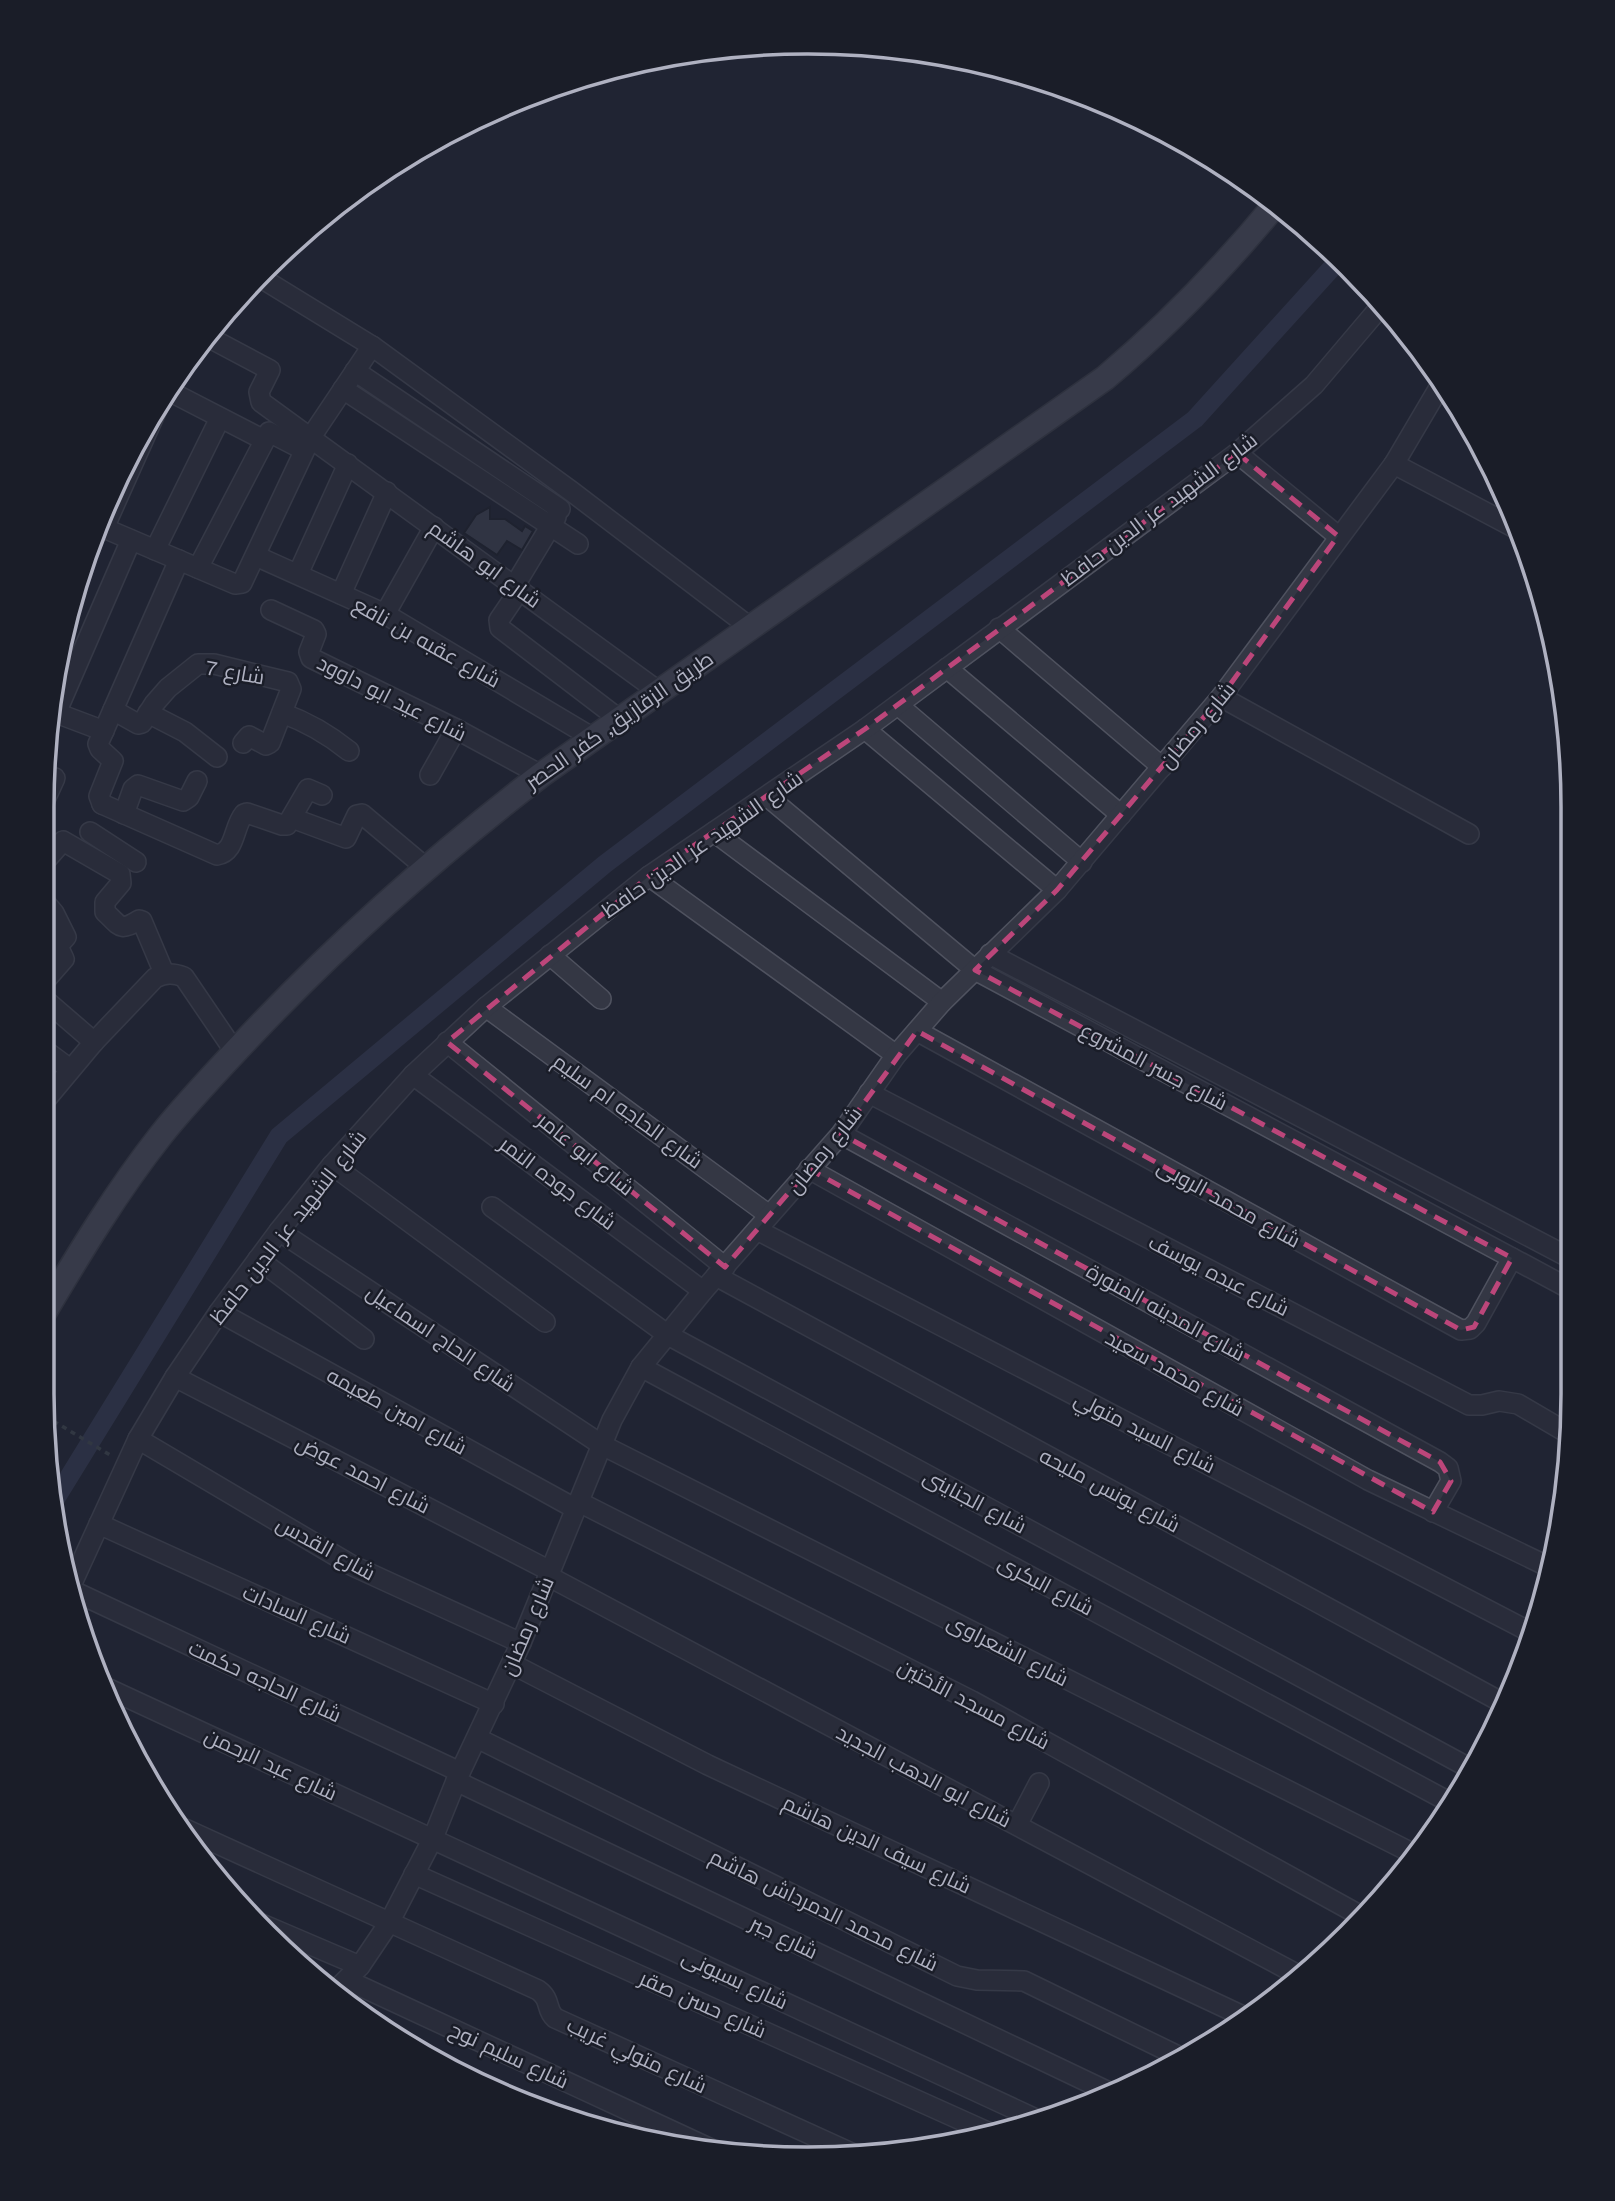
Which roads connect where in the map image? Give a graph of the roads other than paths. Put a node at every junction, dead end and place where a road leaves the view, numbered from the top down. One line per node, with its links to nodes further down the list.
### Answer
1 (1269, 212): 35 (main road, طريق الزقازيق, كفر الحصر)
2 (268, 282): 5 (street)
3 (1375, 313): 13 (street, شارع الشهيد عز الدين حافظ)
4 (216, 341): 12 (street)
5 (372, 346): 6 (street); 16 (street)
6 (355, 371): 7 (street); 18 (street)
7 (343, 389): 12 (street); 21 (street)
8 (1436, 392): 15 (street, شارع رمضان)
9 (177, 395): 10 (street)
10 (220, 418): 11 (street); 26 (street)
11 (264, 440): 12 (street); 29 (street)
12 (307, 444): 14 (street, شارع ابو هاشم); 27 (street)
13 (1237, 453): 23 (street); 36 (street, شارع الشهيد عز الدين حافظ)
14 (348, 464): 17 (street, شارع ابو هاشم); 30 (street)
15 (1394, 464): 19 (street); 23 (street, شارع رمضان)
16 (571, 491): 18 (street); 35 (street)
17 (387, 492): 20 (street, شارع ابو هاشم); 32 (street)
18 (560, 509): 21 (street)
19 (1504, 522)
20 (434, 527): 31 (street, شارع ابو هاشم); 34 (street)
21 (550, 527): 25 (street); 31 (street)
22 (108, 530): 24 (street)
23 (1338, 536): 40 (street, شارع رمضان)
24 (131, 540): 26 (street); 38 (street)
25 (578, 544)
26 (155, 550): 28 (street)
27 (256, 556): 29 (street); 30 (street, شارع عقبه بن نافع)
28 (178, 560): 29 (street); 42 (street)
29 (198, 568)
30 (298, 574): 32 (street, شارع عقبه بن نافع)
31 (518, 587): 39 (street, شارع ابو هاشم); 46 (street)
32 (341, 594): 34 (street, شارع عقبه بن نافع)
33 (271, 610): 47 (street, شارع عيد ابو داوود)
34 (385, 614): 50 (street, شارع عقبه بن نافع)
35 (751, 628): 39 (main road, طريق الزقازيق, كفر الحصر)
36 (999, 628): 37 (street, شارع الشهيد عز الدين حافظ); 54 (street)
37 (947, 668): 41 (street, شارع الشهيد عز الدين حافظ); 62 (street)
38 (64, 689)
39 (658, 691): 46 (main road, طريق الزقازيق, كفر الحصر)
40 (1221, 697): 54 (street, شارع رمضان); 66 (street)
41 (898, 705): 48 (street, شارع الشهيد عز الدين حافظ); 70 (street)
42 (113, 710): 43 (street); 49 (street)
43 (148, 713): 44 (street, شارع 7); 53 (street)
44 (282, 713): 51 (street, شارع 7); 52 (street)
45 (60, 714): 49 (street)
46 (619, 719): 50 (main road, طريق الزقازيق, كفر الحصر)
47 (456, 729): 55 (street); 56 (street, شارع عيد ابو داوود)
48 (865, 729): 59 (street, شارع الشهيد عز الدين حافظ); 73 (street)
49 (104, 731): 60 (street)
50 (593, 738): 56 (main road, طريق الزقازيق, كفر الحصر)
51 (243, 743)
52 (349, 751)
53 (217, 757)
54 (1162, 767): 62 (street, شارع رمضان)
55 (430, 775)
56 (541, 775): 71 (main road, طريق الزقازيق, كفر الحصر)
57 (197, 781): 61 (street)
58 (322, 795): 63 (street)
59 (768, 797): 65 (street, شارع الشهيد عز الدين حافظ); 78 (street, شارع جسر المشروع)
60 (102, 804): 61 (street); 64 (street)
61 (124, 814): 63 (street)
62 (1121, 816): 70 (street, شارع رمضان)
63 (292, 818): 71 (street)
64 (90, 832): 68 (street); 69 (street)
65 (714, 832): 72 (street, شارع الشهيد عز الدين حافظ); 81 (street)
66 (1469, 834)
67 (54, 851): 68 (street)
68 (82, 851): 79 (street)
69 (136, 862)
70 (1082, 862): 73 (street, شارع رمضان)
71 (425, 867): 87 (main road, طريق الزقازيق, كفر الحصر)
72 (649, 876): 76 (street, شارع الشهيد عز الدين حافظ); 88 (street)
73 (1058, 890): 75 (street, شارع رمضان)
74 (54, 913): 77 (street)
75 (990, 954): 78 (street, شارع رمضان); 100 (street, شارع جسر المشروع)
76 (550, 955): 80 (street); 83 (street, شارع الشهيد عز الدين حافظ)
77 (54, 970)
78 (975, 970): 81 (street, شارع رمضان); 101 (street, شارع جسر المشروع)
79 (164, 973): 85 (street); 87 (street)
80 (601, 999)
81 (942, 1002): 84 (street, شارع رمضان)
82 (54, 1007): 85 (street)
83 (486, 1007): 86 (street, شارع الشهيد عز الدين حافظ); 98 (street, شارع الحاجه ام سليم)
84 (917, 1031): 88 (street, شارع رمضان); 101 (street, شارع محمد الروبى)
85 (94, 1042): 90 (street)
86 (447, 1042): 91 (street, شارع الشهيد عز الدين حافظ); 103 (street, شارع ابو عامر)
87 (235, 1052): 105 (main road, طريق الزقازيق, كفر الحصر)
88 (896, 1055): 93 (street, شارع رمضان)
89 (54, 1057): 90 (street)
90 (70, 1069): 92 (street)
91 (413, 1075): 95 (street, شارع الشهيد عز الدين حافظ); 103 (street, شارع جوده النمر)
92 (54, 1089)
93 (869, 1093): 94 (street, شارع رمضان); 112 (street, شارع عبده يوسف)
94 (841, 1134): 96 (street, شارع رمضان); 116 (street, شارع المدينه المنورة)
95 (332, 1165): 99 (street, شارع الشهيد عز الدين حافظ); 107 (street)
96 (810, 1169): 98 (street, شارع رمضان); 116 (street, شارع محمد سعيد)
97 (492, 1207): 108 (street, شارع الجناينى)
98 (763, 1223): 103 (street, شارع رمضان); 122 (street, شارع السيد متولي)
99 (279, 1231): 102 (street, شارع الشهيد عز الدين حافظ); 114 (street, شارع الحاج اسماعيل)
100 (1561, 1253)
101 (1512, 1258): 104 (street, شارع جسر المشروع)
102 (258, 1259): 106 (street, شارع الشهيد عز الدين حافظ); 109 (street)
103 (715, 1278): 108 (street, شارع رمضان); 126 (street, شارع يونس مليحه)
104 (1561, 1284)
105 (54, 1297)
106 (219, 1312): 111 (street, شارع الشهيد عز الدين حافظ); 115 (street, شارع امين طعيمه)
107 (545, 1322)
108 (668, 1335): 110 (street, شارع رمضان); 129 (street, شارع الجناينى)
109 (364, 1339)
110 (641, 1367): 114 (street, شارع رمضان); 132 (street, شارع البكرى)
111 (175, 1377): 113 (street, شارع الشهيد عز الدين حافظ); 120 (street, شارع احمد عوض)
112 (1560, 1428)
113 (138, 1439): 117 (street, شارع الشهيد عز الدين حافظ); 123 (street, شارع القدس)
114 (602, 1446): 115 (street, شارع رمضان); 136 (street, شارع الشعراوى)
115 (577, 1506): 120 (street, شارع رمضان); 138 (street, شارع مسجد الأختين)
116 (1433, 1512): 118 (street, شارع محمد سعيد)
117 (99, 1524): 119 (street, شارع الشهيد عز الدين حافظ); 127 (street, شارع السادات)
118 (1541, 1563)
119 (77, 1574)
120 (549, 1574): 123 (street, شارع رمضان); 133 (street, شارع ابو الدهب الجديد)
121 (83, 1598): 130 (street, شارع الحاجه حكمت)
122 (1523, 1628)
123 (521, 1643): 124 (street, شارع رمضان)
124 (512, 1664): 127 (street, شارع رمضان); 143 (street, شارع سيف الدين هاشم)
125 (117, 1693): 135 (street, شارع عبد الرحمن)
126 (1495, 1699)
127 (494, 1704): 128 (street, شارع رمضان)
128 (477, 1738): 130 (street, شارع رمضان); 144 (street, شارع محمد الدمرداش هاشم)
129 (1463, 1765)
130 (458, 1776): 135 (street, شارع رمضان); 145 (street, شارع جبر)
131 (1039, 1783): 133 (street)
132 (1442, 1798)
133 (1017, 1825): 141 (street, شارع ابو الدهب الجديد)
134 (198, 1835): 139 (street, شارع متولي غريب)
135 (433, 1838): 137 (street, شارع رمضان); 146 (street, شارع بسيونى)
136 (1407, 1850)
137 (414, 1874): 139 (street, شارع رمضان); 147 (street, شارع حسن صقر)
138 (1353, 1912)
139 (389, 1923): 142 (street, شارع رمضان); 149 (street, شارع متولي غريب)
140 (300, 1950): 142 (street, شارع سليم نوح)
141 (1291, 1971)
142 (347, 1980): 148 (street, شارع سليم نوح)
143 (1236, 2013)
144 (1171, 2053)
145 (1099, 2088)
146 (1025, 2114)
147 (976, 2127)
148 (682, 2136)
149 (836, 2146)

